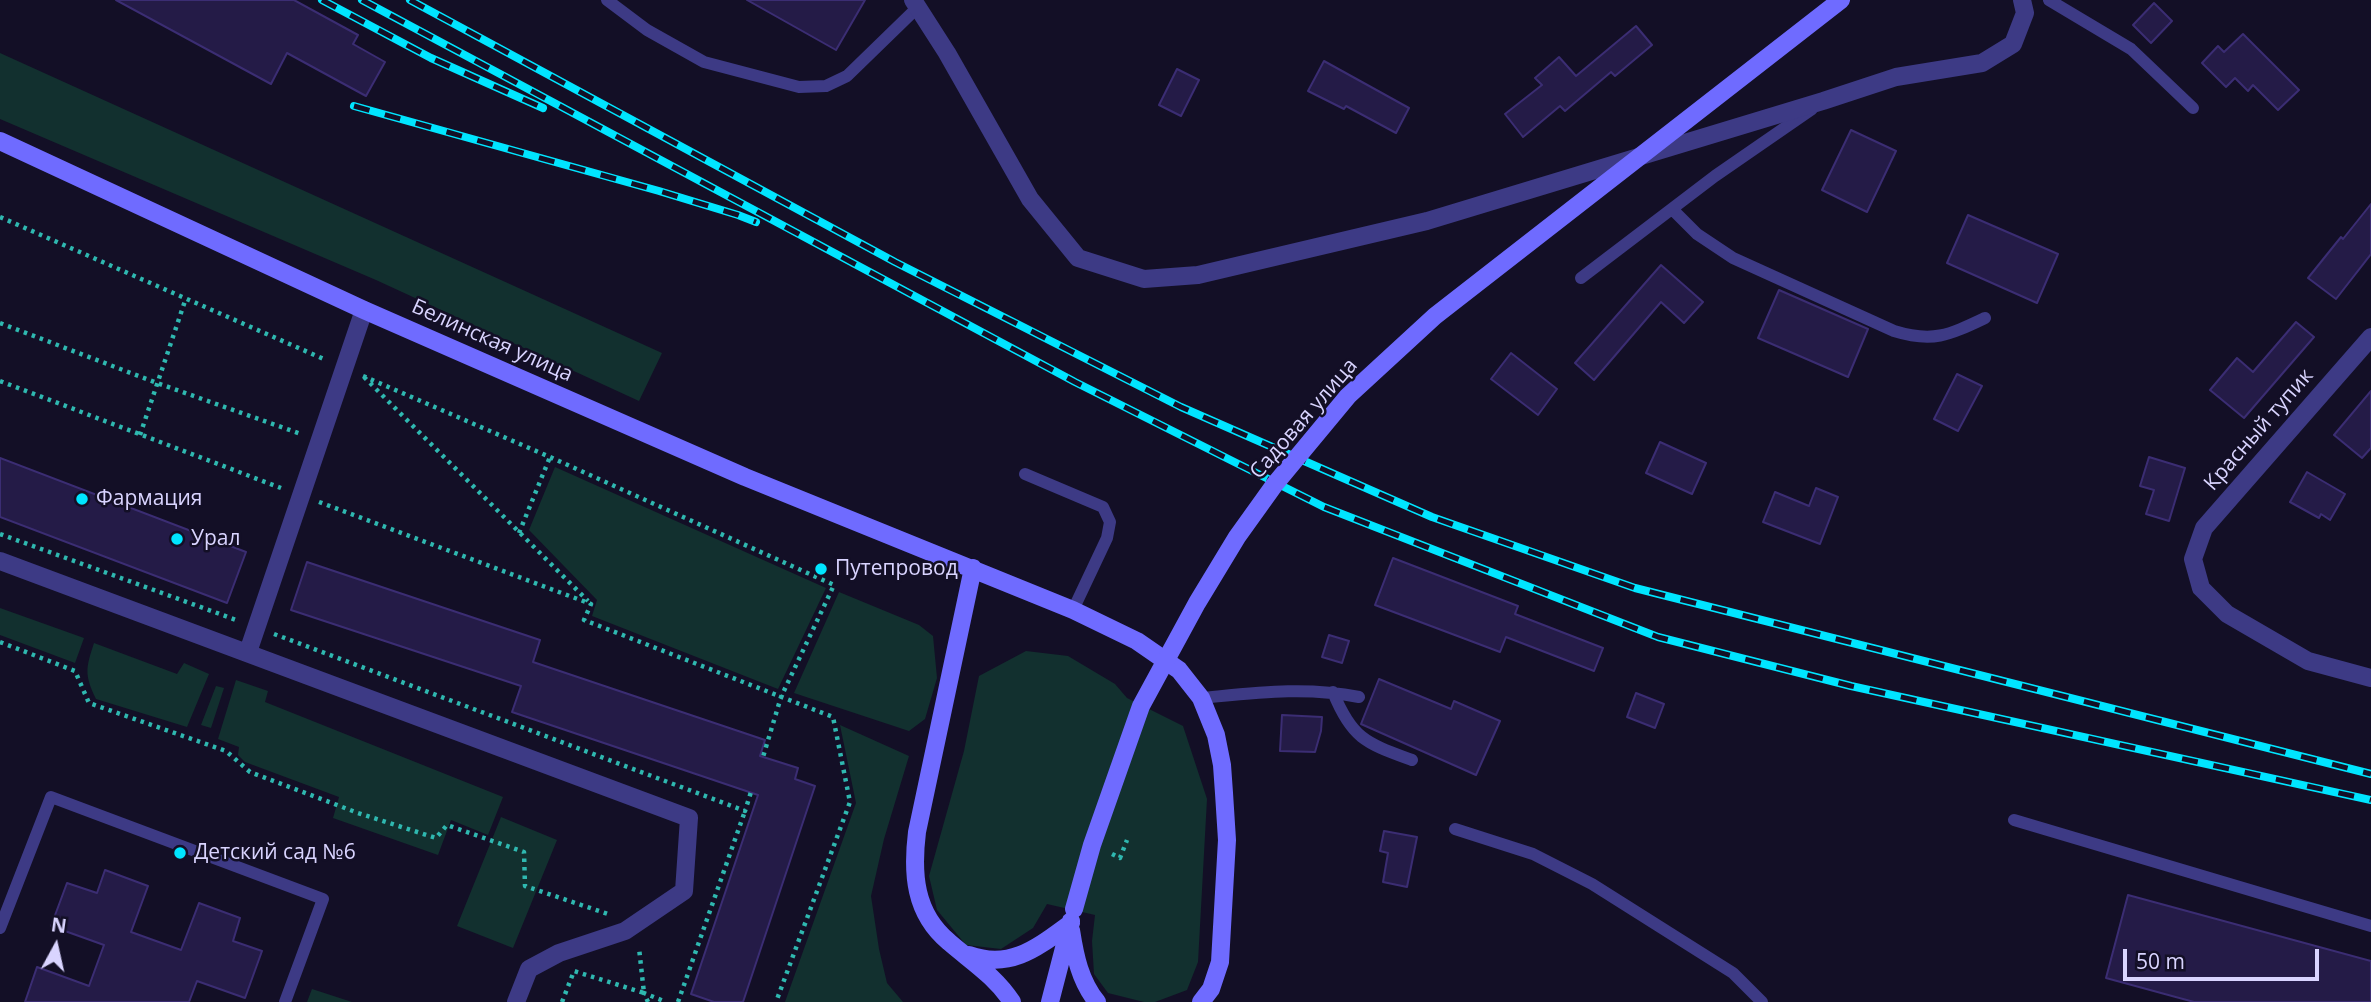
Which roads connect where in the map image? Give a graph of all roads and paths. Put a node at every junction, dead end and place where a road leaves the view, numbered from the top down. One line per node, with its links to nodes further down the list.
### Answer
1 (607, 0): 5 (lane)
2 (1841, 0): 46 (main road, Садовая улица, bridge)
3 (2021, 0): 6 (street)
4 (2049, 0): 7 (lane)
5 (915, 4): 6 (street)
6 (1823, 101): 9 (lane)
7 (2193, 108)
8 (0, 141): 13 (main road, Белинская улица)
9 (1672, 209): 11 (lane); 14 (lane)
10 (0, 217): 12 (path)
11 (1581, 278)
12 (186, 298): 17 (path); 20 (path)
13 (364, 310): 17 (street); 29 (main road, Белинская улица)
14 (1985, 318)
15 (0, 323): 20 (path)
16 (2371, 337): 35 (street, Красный тупик)
17 (345, 368): 18 (path); 22 (street)
18 (362, 376): 23 (path); 26 (path)
19 (0, 381): 21 (path)
20 (158, 383): 21 (path); 22 (path)
21 (140, 435): 25 (path)
22 (320, 440): 25 (street)
23 (550, 457): 26 (path); 37 (path)
24 (1025, 474): 31 (lane)
25 (301, 495): 30 (path); 32 (street)
26 (519, 533): 30 (path)
27 (0, 534): 32 (path)
28 (0, 561): 34 (street)
29 (972, 568): 31 (main road, Белинская улица); 50 (main road)
30 (591, 604): 37 (path)
31 (1073, 610): 39 (main road, Белинская улица)
32 (257, 627): 34 (street); 43 (path)
33 (0, 642): 47 (path)
34 (248, 652): 47 (street)
35 (2371, 678)
36 (1333, 692): 38 (lane); 39 (lane); 41 (lane)
37 (781, 697): 40 (path); 58 (path)
38 (1359, 697)
39 (1201, 698): 62 (main road, Белинская улица)
40 (763, 757)
41 (1412, 760)
42 (751, 792): 43 (path)
43 (745, 811): 57 (path)
44 (2014, 820): 48 (lane)
45 (1455, 829): 63 (lane)
46 (1072, 916): 50 (main road); 60 (main road, Садовая улица); 61 (main road)
47 (636, 924): 51 (path); 53 (street)
48 (2371, 926)
49 (0, 928): 52 (lane)
50 (963, 953): 59 (main road)
51 (644, 993): 54 (path); 55 (path); 56 (path)
52 (285, 1002)
53 (516, 1002)
54 (562, 1002)
55 (648, 1002)
56 (666, 1002)
57 (678, 1002)
58 (776, 1002)
59 (1012, 1002)
60 (1050, 1002)
61 (1097, 1002)
62 (1201, 1002)
63 (1762, 1002)

